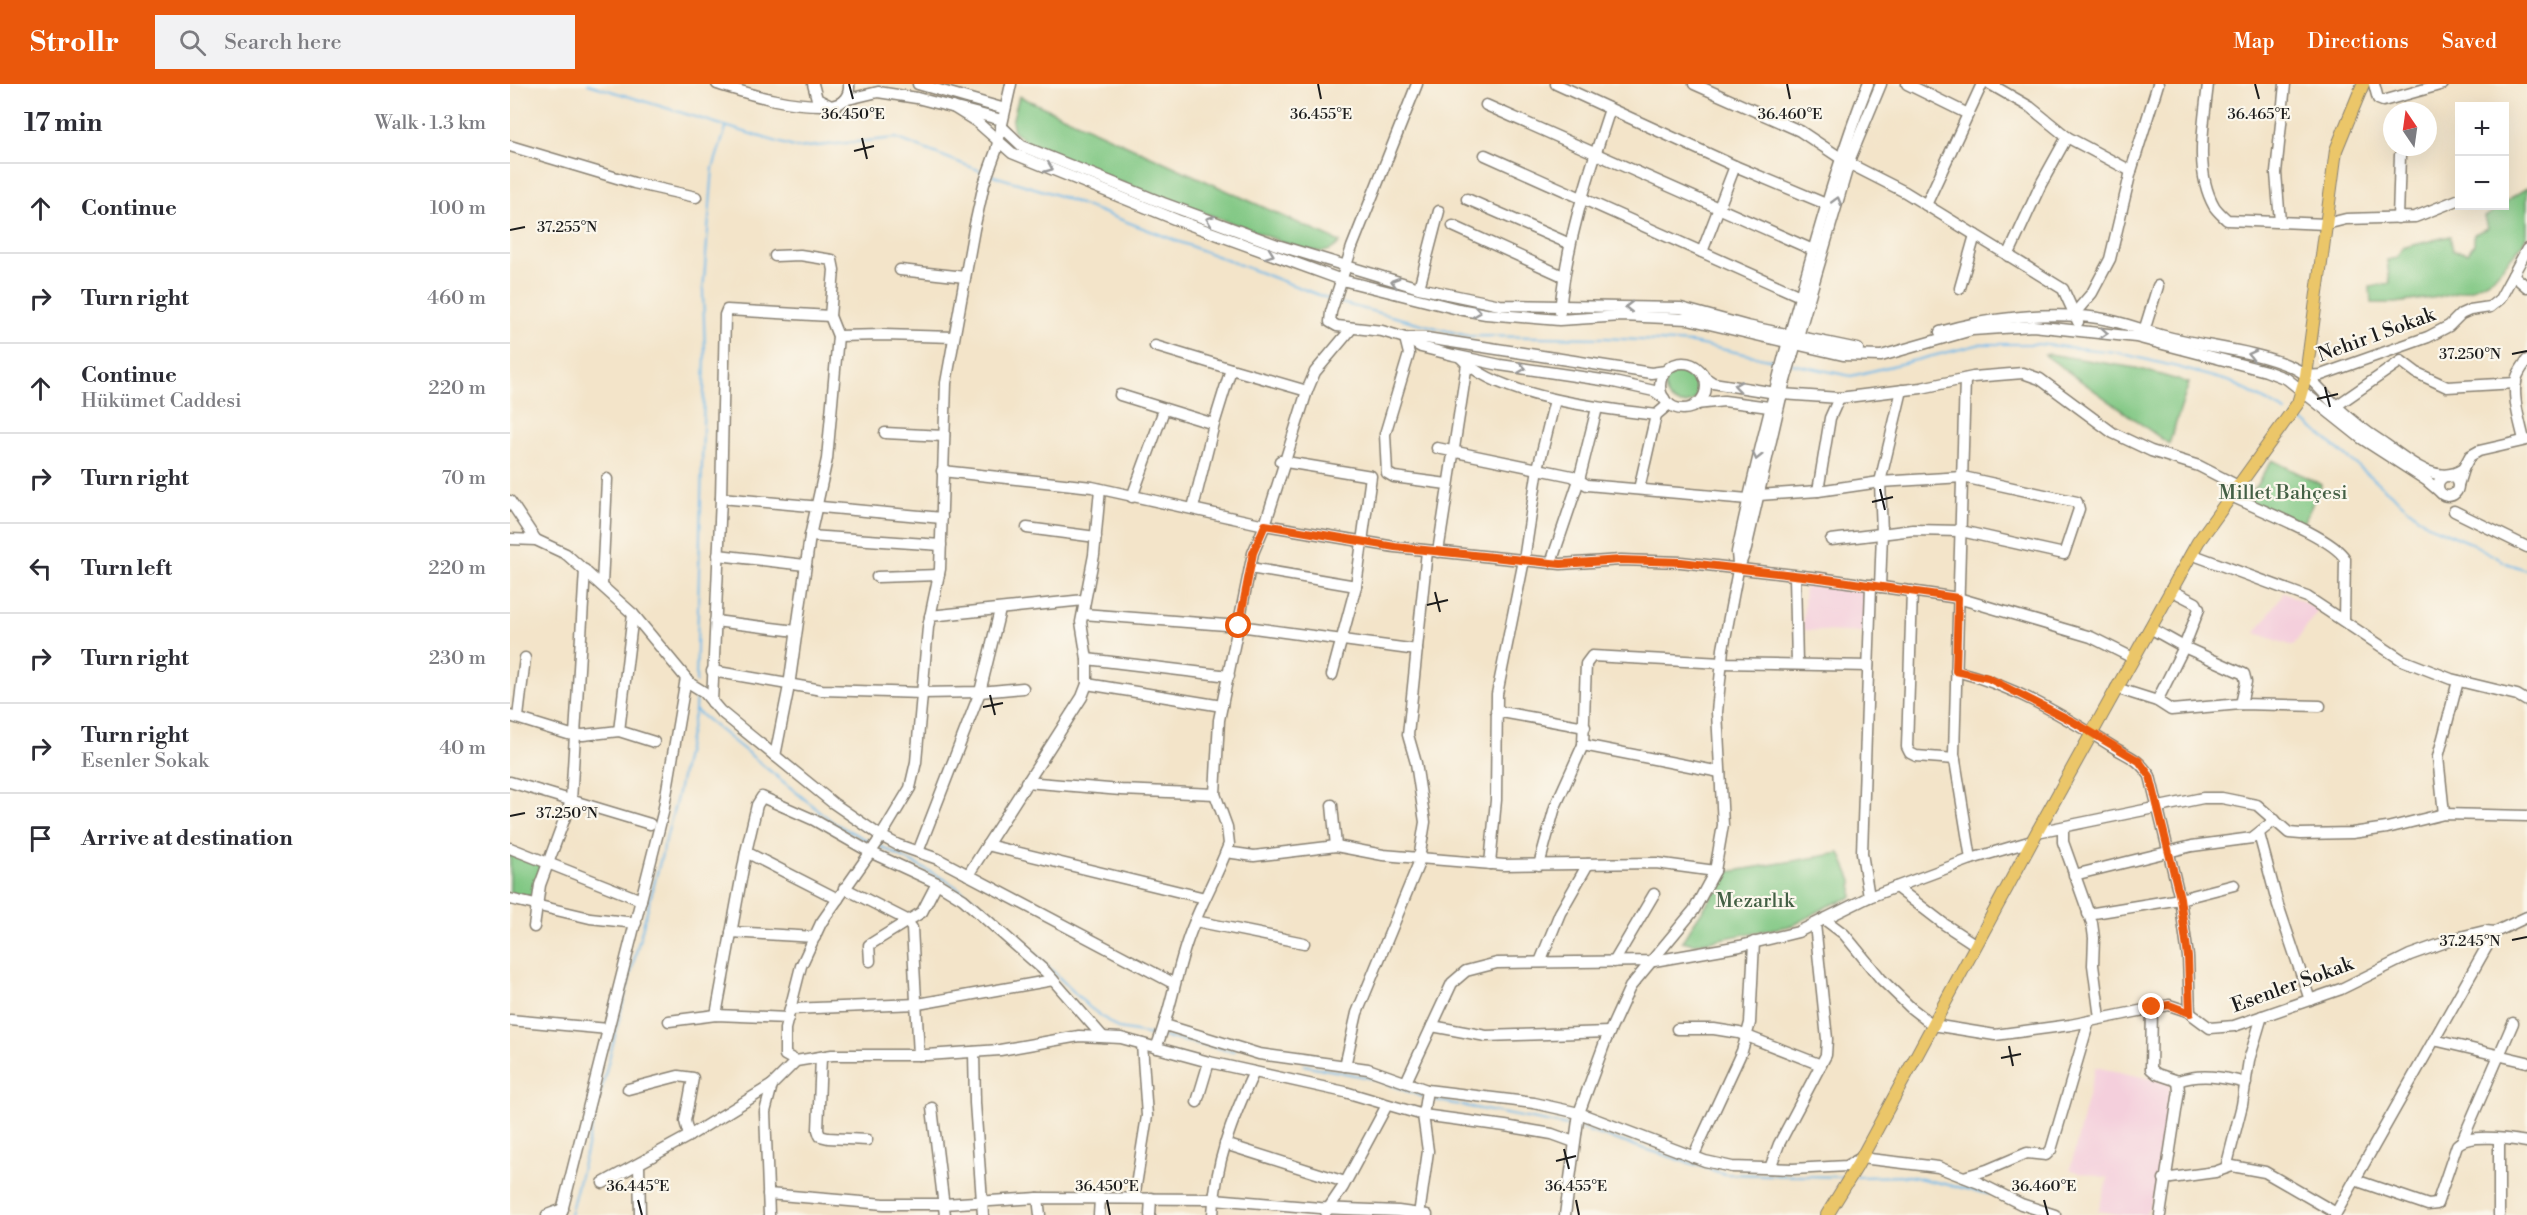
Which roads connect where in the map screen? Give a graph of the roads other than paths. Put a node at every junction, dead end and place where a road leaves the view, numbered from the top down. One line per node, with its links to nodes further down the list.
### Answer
1 (717, 84): 22 (street)
2 (813, 84): 22 (street)
3 (849, 84): 21 (street)
4 (922, 84): 20 (street); 27 (street)
5 (1011, 84): 27 (street)
6 (1417, 84): 56 (street)
7 (1556, 84): 25 (street)
8 (1694, 84): 34 (street)
9 (1868, 84): 34 (street)
10 (1881, 84): 34 (street)
11 (1907, 84): 26 (street)
12 (1982, 84): 26 (street)
13 (1990, 84): 28 (street)
14 (2158, 84): 36 (street)
15 (2208, 84): 46 (street)
16 (2284, 84): 46 (street)
17 (2363, 84): 47 (main road)
18 (2374, 84): 19 (street)
19 (2443, 84)
20 (920, 99): 21 (street); 24 (street)
21 (844, 100): 22 (street)
22 (826, 105)
23 (1486, 105): 31 (street)
24 (953, 107): 27 (street); 29 (street)
25 (1610, 109): 31 (street); 35 (street)
26 (1968, 114): 42 (street)
27 (1003, 118): 29 (street); 56 (street, one-way to 27)
28 (2067, 137): 36 (street); 55 (street)
29 (997, 141): 60 (street); 61 (street, one-way to 61)
30 (510, 146): 37 (street)
31 (1596, 153): 38 (street); 43 (street)
32 (1485, 155): 38 (street)
33 (2400, 156): 45 (street)
34 (1844, 160): 41 (street); 42 (street); 77 (street, one-way to 34)
35 (1735, 166): 41 (street); 43 (street)
36 (2131, 171): 68 (street)
37 (696, 196)
38 (1582, 198): 50 (street); 53 (street)
39 (1467, 199): 50 (street)
40 (2455, 201): 45 (street)
41 (1826, 204): 52 (street)
42 (1926, 205): 49 (street)
43 (1720, 210): 52 (street); 53 (street)
44 (1439, 211): 64 (street)
45 (2398, 218): 47 (street)
46 (2280, 222): 47 (street)
47 (2326, 224): 83 (main road)
48 (1453, 226): 59 (street)
49 (1975, 236): 55 (street); 65 (street)
50 (1570, 244): 59 (street)
51 (2527, 249): 58 (street, Nehir 1 Sokak)
52 (1813, 250): 66 (street)
53 (1702, 252): 66 (street)
54 (775, 256): 69 (street)
55 (2008, 256): 68 (street)
56 (1346, 268): 61 (street); 64 (street, one-way to 56)
57 (900, 270): 60 (street)
58 (2513, 274): 63 (street); 83 (street, Nehir 1 Sokak)
59 (1563, 276): 67 (street)
60 (965, 277): 75 (street)
61 (1341, 280): 70 (street, one-way to 70); 71 (street)
62 (2158, 286): 73 (street)
63 (2527, 287)
64 (1419, 288): 67 (street)
65 (1960, 288)
66 (1800, 296): 77 (street)
67 (1560, 306): 70 (street); 77 (street, one-way to 67)
68 (2074, 315): 72 (street); 73 (street); 77 (street)
69 (830, 316): 74 (street); 125 (street)
70 (1559, 320): 77 (street)
71 (1352, 328): 76 (street); 90 (street)
72 (2081, 330): 77 (street); 88 (street, one-way to 88)
73 (2144, 331): 83 (street, one-way to 73)
74 (838, 336): 75 (street); 127 (street)
75 (954, 337): 103 (street)
76 (1405, 338): 79 (street); 82 (street); 116 (street)
77 (1792, 340): 87 (street)
78 (1155, 346): 81 (street)
79 (1464, 360): 93 (street); 94 (street, one-way to 94); 106 (street)
80 (2527, 360): 86 (street)
81 (1231, 369): 90 (street); 101 (street)
82 (1666, 370): 84 (street); 94 (street)
83 (2306, 376): 88 (main road); 96 (street)
84 (1704, 377): 87 (street, one-way to 84); 95 (street)
85 (1965, 379): 89 (street); 112 (street); 121 (street)
86 (2516, 383): 96 (street); 104 (street)
87 (1779, 387): 92 (street); 97 (street); 124 (street)
88 (2302, 389): 121 (main road); 122 (street)
89 (1902, 390): 92 (street); 115 (street)
90 (1307, 391): 107 (street)
91 (1120, 395): 99 (street)
92 (1839, 398): 120 (street)
93 (1555, 400): 98 (street); 108 (street)
94 (1666, 401): 95 (street); 100 (street)
95 (1696, 404): 97 (street)
96 (2337, 406): 111 (street)
97 (1769, 407): 124 (street, one-way to 124)
98 (1598, 408): 100 (street); 114 (street)
99 (1164, 410): 101 (street); 123 (street)
100 (1656, 415): 118 (street)
101 (1214, 424): 128 (street)
102 (885, 433): 103 (street)
103 (944, 436): 110 (street)
104 (2526, 440): 109 (street)
105 (1437, 448): 106 (street)
106 (1453, 450): 108 (street); 116 (street)
107 (1283, 461): 131 (street); 140 (street)
108 (1538, 468): 114 (street); 146 (street)
109 (2463, 468): 111 (street); 119 (street)
110 (942, 471): 117 (street); 130 (street)
111 (2447, 476): 119 (street); 122 (street)
112 (1963, 477): 115 (street); 133 (street); 133 (street)
113 (607, 479): 155 (street)
114 (1579, 480): 118 (street); 147 (street)
115 (1880, 482): 120 (street); 134 (street)
116 (1447, 484): 143 (street)
117 (1100, 489): 123 (street); 136 (street)
118 (1640, 489): 124 (street)
119 (2456, 490): 122 (street); 129 (street)
120 (1818, 491): 124 (street)
121 (2235, 491): 144 (main road); 166 (street)
122 (2440, 493): 129 (street)
123 (1132, 497): 128 (street)
124 (1754, 497): 151 (street)
125 (721, 498): 127 (street); 145 (street)
126 (510, 501): 138 (street)
127 (815, 507): 130 (street); 135 (street)
128 (1193, 508): 131 (street)
129 (2454, 511): 142 (street)
130 (942, 518): 141 (street)
131 (1265, 525): 140 (street); 149 (street)
132 (1027, 528): 136 (street)
133 (1961, 531): 134 (street); 160 (street)
134 (1882, 533): 139 (street); 157 (street)
135 (810, 536): 141 (street); 148 (street)
136 (1096, 537): 161 (street)
137 (510, 539): 138 (street)
138 (536, 540): 150 (street)
139 (1831, 540)
140 (1361, 542): 143 (street); 156 (street)
141 (941, 544): 152 (street)
142 (2527, 548)
143 (1433, 551): 146 (street); 173 (street)
144 (2191, 554): 158 (main road); 166 (street)
145 (718, 555): 148 (street); 167 (street)
146 (1524, 560): 147 (street); 198 (street)
147 (1551, 563): 151 (street)
148 (805, 565): 170 (street)
149 (1250, 568): 156 (street); 168 (street)
150 (585, 570): 155 (street); 203 (street)
151 (1738, 570): 153 (street); 177 (street)
152 (939, 574): 154 (street); 165 (street)
153 (1795, 576): 157 (street); 178 (street)
154 (876, 578)
155 (602, 585): 163 (street)
156 (1356, 586): 171 (street)
157 (1875, 586): 159 (street); 179 (street)
158 (2171, 590): 169 (main road); 172 (street)
159 (1912, 591): 160 (street); 207 (street)
160 (1958, 598): 175 (street); 181 (street)
161 (1084, 600): 162 (street); 164 (street)
162 (1000, 610): 165 (street); 190 (street)
163 (633, 614): 184 (street); 201 (street)
164 (1083, 614): 168 (street); 176 (street)
165 (930, 616): 191 (street)
166 (2344, 620): 185 (street)
167 (715, 621): 170 (street); 180 (street)
168 (1239, 626): 171 (street); 183 (street)
169 (2150, 628): 172 (street); 175 (main road)
170 (796, 631): 187 (street)
171 (1343, 639): 173 (street); 182 (street)
172 (2184, 646): 192 (street); 195 (street)
173 (1417, 650): 230 (street)
174 (525, 658): 199 (street)
175 (2133, 658): 189 (main road)
176 (1087, 659): 183 (street); 186 (street)
177 (1722, 663): 178 (street); 200 (street); 208 (street)
178 (1797, 664): 179 (street)
179 (1868, 666): 244 (street)
180 (712, 671): 187 (street); 194 (street)
181 (1956, 671): 202 (street); 207 (street)
182 (1332, 675)
183 (1229, 676): 196 (street)
184 (688, 681): 194 (street); 249 (street)
185 (2458, 681): 193 (street); 215 (street)
186 (1087, 684): 196 (street); 210 (street)
187 (789, 686): 191 (street); 206 (street)
188 (1023, 688): 190 (street)
189 (2116, 688): 192 (street); 202 (main road)
190 (980, 692): 191 (street); 227 (street)
191 (922, 693): 222 (street)
192 (2157, 701): 195 (street)
193 (2527, 701)
194 (712, 702): 206 (street)
195 (2241, 704): 197 (street)
196 (1222, 706): 211 (street)
197 (2320, 706)
198 (1496, 711): 200 (street); 233 (street)
199 (514, 716): 203 (street)
200 (1585, 727): 205 (street)
201 (619, 731): 203 (street); 204 (street)
202 (2091, 733): 214 (street); 221 (main road)
203 (574, 734): 212 (street)
204 (654, 742)
205 (1582, 746): 208 (street); 235 (street)
206 (775, 756): 222 (street)
207 (1955, 759): 231 (street)
208 (1720, 772): 236 (street)
209 (510, 782): 212 (street)
210 (1026, 782): 211 (street); 223 (street)
211 (1215, 794): 228 (street)
212 (571, 801): 218 (street); 232 (street)
213 (1332, 805): 224 (street)
214 (2157, 807): 217 (street); 219 (street); 229 (street)
215 (2444, 814): 216 (street); 217 (street)
216 (2527, 816)
217 (2275, 820): 220 (street)
218 (650, 824)
219 (2062, 828): 221 (street); 238 (street)
220 (2259, 834): 229 (street); 270 (street)
221 (2035, 837): 231 (street); 263 (main road)
222 (875, 845): 226 (street); 227 (street); 239 (street); 242 (street)
223 (987, 845): 237 (street); 245 (street)
224 (1336, 846): 228 (street); 230 (street)
225 (510, 848): 232 (street)
226 (746, 852): 248 (street); 259 (street)
227 (918, 852): 237 (street)
228 (1226, 852): 245 (street)
229 (2168, 853): 238 (street); 246 (street)
230 (1419, 858): 233 (street); 300 (street)
231 (1971, 859): 241 (street)
232 (548, 862): 249 (street); 250 (street)
233 (1490, 864): 235 (street)
234 (1588, 864): 235 (street); 236 (street); 266 (street)
235 (1539, 865)
236 (1715, 871): 265 (street)
237 (968, 875): 269 (street)
238 (2074, 875): 251 (street)
239 (937, 883): 254 (street); 268 (street)
240 (2234, 885): 246 (street)
241 (1896, 887): 244 (street); 263 (street)
242 (844, 888): 248 (street); 254 (street)
243 (1654, 894): 267 (street)
244 (1869, 897): 255 (street)
245 (1205, 898): 253 (street)
246 (2180, 898): 251 (street); 273 (street)
247 (510, 899): 250 (street)
248 (837, 899): 260 (street)
249 (641, 900): 256 (street)
250 (537, 904): 256 (street); 257 (street)
251 (2088, 915): 278 (street)
252 (2527, 917): 258 (street, Esenler Sokak)
253 (1195, 921): 262 (street); 269 (street)
254 (907, 922): 264 (street); 271 (street)
255 (1819, 922): 261 (street); 281 (street); 299 (street)
256 (636, 923): 284 (street)
257 (534, 927)
258 (2490, 931): 270 (street, Esenler Sokak); 289 (street)
259 (731, 932): 260 (street); 275 (street)
260 (814, 937): 274 (street)
261 (1754, 942): 265 (street); 287 (street)
262 (1304, 943)
263 (1976, 945): 281 (main road)
264 (870, 961)
265 (1654, 961): 267 (street); 286 (street)
266 (1540, 962): 267 (street); 282 (street)
267 (1614, 962)
268 (1053, 980): 271 (street); 288 (street)
269 (1173, 983): 283 (street)
270 (2310, 1000): 276 (street, Esenler Sokak)
271 (918, 1004): 274 (street); 293 (street)
272 (2152, 1007): 273 (street, Esenler Sokak); 278 (street, Esenler Sokak); 302 (street)
273 (2190, 1013): 276 (street, Esenler Sokak)
274 (789, 1014): 275 (street); 296 (street)
275 (716, 1016): 279 (street)
276 (2262, 1016): 304 (street)
277 (510, 1020): 284 (street)
278 (2094, 1020): 281 (street, Esenler Sokak); 325 (street)
279 (669, 1021)
280 (2513, 1023): 294 (street)
281 (1933, 1024): 321 (main road)
282 (1432, 1026): 286 (street); 303 (street)
283 (1164, 1028): 291 (street); 300 (street)
284 (608, 1029): 338 (street)
285 (1677, 1029): 287 (street)
286 (1610, 1032): 312 (street)
287 (1747, 1036): 299 (street); 320 (street)
288 (1103, 1037): 290 (street); 292 (street)
289 (2434, 1040): 294 (street); 327 (street)
290 (1142, 1044): 291 (street); 333 (street)
291 (1157, 1047): 297 (street)
292 (974, 1052): 293 (street); 336 (street)
293 (919, 1055): 295 (street)
294 (2499, 1055): 298 (street); 317 (street)
295 (821, 1057): 296 (street); 315 (street)
296 (796, 1061): 305 (street)
297 (1209, 1062): 301 (street); 308 (street)
298 (2527, 1062)
299 (1821, 1065): 323 (street)
300 (1345, 1066): 303 (street)
301 (1254, 1072): 309 (street); 319 (street)
302 (2178, 1081): 304 (street); 326 (street)
303 (1406, 1082): 307 (street)
304 (2246, 1083): 324 (street)
305 (772, 1085): 313 (street); 330 (street)
306 (628, 1089): 313 (street)
307 (1427, 1091): 311 (street); 312 (street)
308 (1197, 1102)
309 (1387, 1105): 311 (street); 328 (street)
310 (932, 1108): 337 (street)
311 (1423, 1112): 316 (street); 349 (street)
312 (1579, 1115): 316 (street); 320 (street)
313 (689, 1136): 322 (street)
314 (2499, 1139): 317 (street); 318 (street); 355 (street)
315 (867, 1140)
316 (1574, 1140): 351 (street)
317 (2462, 1141): 327 (street)
318 (2527, 1142)
319 (1225, 1144): 328 (street); 335 (street)
320 (1693, 1157): 323 (street)
321 (1859, 1162): 323 (street); 325 (street); 352 (main road)
322 (639, 1165): 329 (street); 342 (street)
323 (1770, 1168)
324 (2226, 1168): 326 (street); 340 (street)
325 (1964, 1177): 353 (street)
326 (2164, 1179): 354 (street)
327 (2355, 1180): 340 (street)
328 (1345, 1182): 339 (street)
329 (603, 1183)
330 (768, 1194): 337 (street); 343 (street)
331 (1038, 1198): 332 (street); 336 (street); 345 (street)
332 (1100, 1198): 333 (street); 346 (street)
333 (1134, 1198): 334 (street)
334 (1151, 1198): 335 (street); 347 (street)
335 (1214, 1200): 339 (street); 348 (street)
336 (981, 1202): 337 (street); 344 (street)
337 (944, 1210)
338 (562, 1212): 341 (street)
339 (1327, 1212): 349 (street)
340 (2336, 1214)
341 (547, 1215)
342 (640, 1215)
343 (769, 1215)
344 (983, 1215)
345 (1040, 1215)
346 (1099, 1215)
347 (1150, 1215)
348 (1213, 1215)
349 (1419, 1215): 350 (street)
350 (1427, 1215)
351 (1565, 1215)
352 (1827, 1215)
353 (2055, 1215)
354 (2160, 1215)
355 (2499, 1215)

